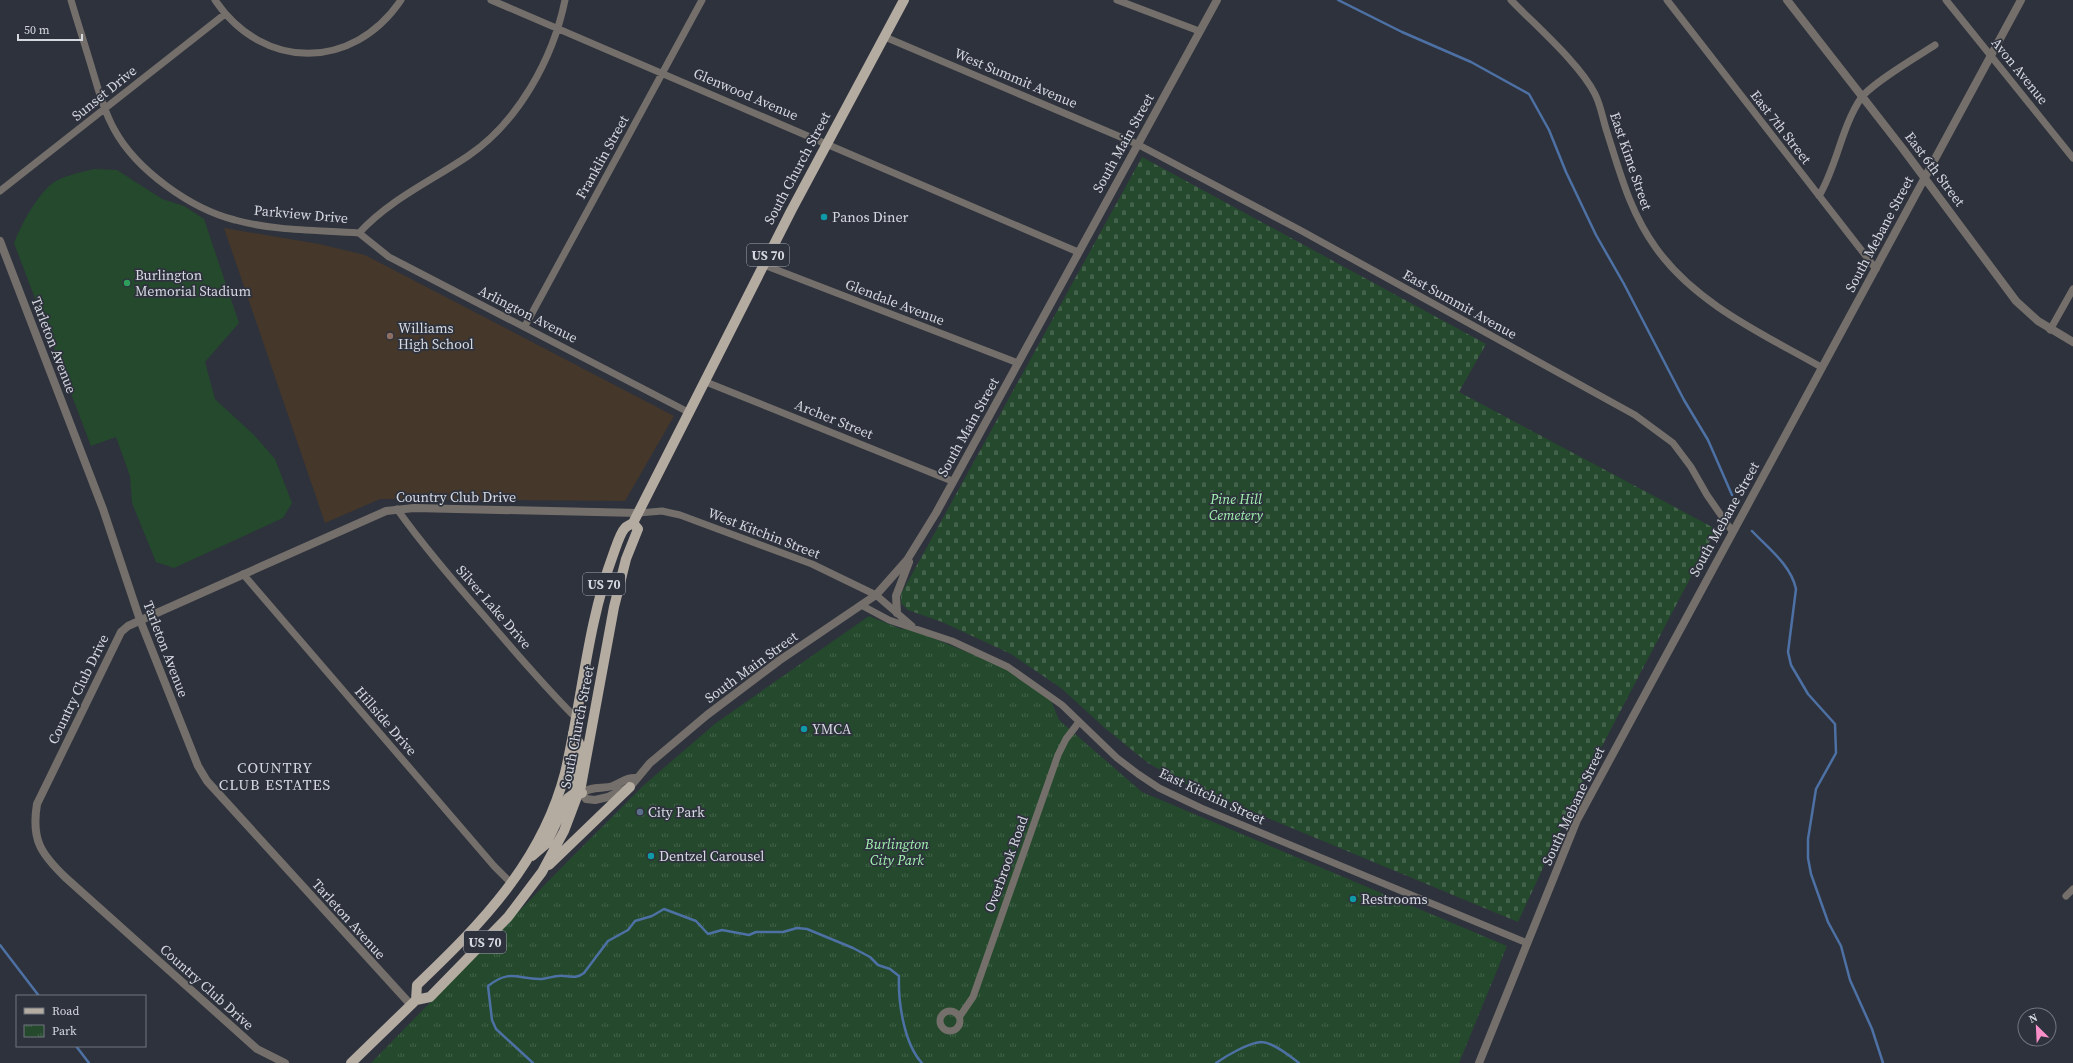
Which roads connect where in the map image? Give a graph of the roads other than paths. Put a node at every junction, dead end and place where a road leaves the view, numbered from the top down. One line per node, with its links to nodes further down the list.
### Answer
1 (71, 0): 23 (street, Parkview Drive)
2 (215, 0): 15 (street)
3 (401, 0): 15 (street)
4 (491, 0): 16 (street, Glenwood Avenue)
5 (565, 0): 16 (street, Parkview Drive)
6 (702, 0): 21 (street, Franklin Street)
7 (904, 0): 18 (main road, South Church Street / US 70)
8 (1117, 0): 17 (street)
9 (1216, 0): 17 (street, South Main Street)
10 (1511, 0): 40 (street, East Kime Street)
11 (1667, 0): 29 (street, East 7th Street)
12 (1786, 0): 22 (street, East 6th Street)
13 (1946, 0): 20 (street, Avon Avenue)
14 (2020, 0): 20 (street, South Mebane Street)
15 (225, 14): 23 (street, Sunset Drive)
16 (558, 29): 21 (street, Glenwood Avenue); 30 (street, Parkview Drive)
17 (1199, 31): 25 (street, South Main Street)
18 (885, 37): 24 (main road, South Church Street / US 70); 25 (street, West Summit Avenue)
19 (1935, 45): 22 (street)
20 (1991, 55): 26 (street, Avon Avenue); 27 (street, South Mebane Street)
21 (662, 73): 24 (street, Glenwood Avenue); 36 (street, Franklin Street)
22 (1862, 97): 27 (street, East 6th Street); 29 (street)
23 (104, 109): 28 (street, Sunset Drive); 30 (street, Parkview Drive)
24 (826, 142): 32 (street, Glenwood Avenue); 33 (main road, South Church Street / US 70)
25 (1137, 144): 32 (street, South Main Street); 47 (street, East Summit Avenue)
26 (2073, 158)
27 (1925, 178): 34 (street, South Mebane Street); 37 (street, East 6th Street)
28 (0, 191)
29 (1819, 196): 34 (street, East 7th Street)
30 (359, 232): 36 (street, Arlington Avenue)
31 (0, 241): 53 (street, Tarleton Avenue)
32 (1078, 252): 39 (street, South Main Street)
33 (764, 265): 39 (street, Glendale Avenue); 41 (main road, South Church Street / US 70)
34 (1876, 269): 40 (street, South Mebane Street)
35 (2073, 289): 37 (street)
36 (525, 326): 42 (street, Arlington Avenue)
37 (2050, 330): 38 (street, East 6th Street)
38 (2073, 342)
39 (1018, 363): 43 (street, South Main Street)
40 (1821, 367): 47 (street, South Mebane Street)
41 (706, 382): 42 (main road, South Church Street / US 70); 43 (street, Archer Street)
42 (690, 413): 45 (main road, South Church Street / US 70)
43 (952, 481): 48 (street, South Main Street)
44 (397, 509): 45 (street, Country Club Drive); 49 (street, Country Club Drive); 55 (street, Silver Lake Drive)
45 (638, 513): 46 (main road, South Church Street / US 70); 50 (street, West Kitchin Street)
46 (633, 523): 55 (main road, South Church Street / US 70); 60 (main road, South Church Street / US 70)
47 (1732, 531): 66 (street, South Mebane Street)
48 (913, 552): 50 (street, South Main Street); 52 (street)
49 (243, 574): 53 (street, Country Club Drive); 63 (street, Hillside Drive)
50 (876, 595): 51 (street, South Main Street); 52 (street, East Kitchin Street)
51 (861, 605): 54 (street, East Kitchin Street); 58 (street, South Main Street)
52 (897, 613): 54 (street, East Kitchin Street)
53 (140, 620): 67 (street, Tarleton Avenue); 69 (street, Country Club Drive)
54 (914, 628): 56 (street, East Kitchin Street)
55 (576, 718): 57 (main road, South Church Street / US 70)
56 (1079, 722): 66 (street, East Kitchin Street); 68 (street, Overbrook Road)
57 (573, 734): 60 (main road); 61 (main road, South Church Street / US 70)
58 (637, 778): 59 (street, South Main Street); 60 (street)
59 (630, 787): 60 (street, South Main Street); 62 (main road)
60 (579, 792): 61 (main road); 62 (main road, South Church Street / US 70)
61 (529, 858): 63 (main road, South Church Street / US 70)
62 (542, 872): 67 (main road, South Church Street / US 70)
63 (512, 884): 67 (main road, South Church Street / US 70)
64 (2073, 889): 65 (street)
65 (2066, 896)
66 (1527, 943): 71 (street, South Mebane Street)
67 (413, 1002): 70 (main road, South Church Street / US 70)
68 (960, 1016)
69 (285, 1063)
70 (352, 1063)
71 (1479, 1063)

